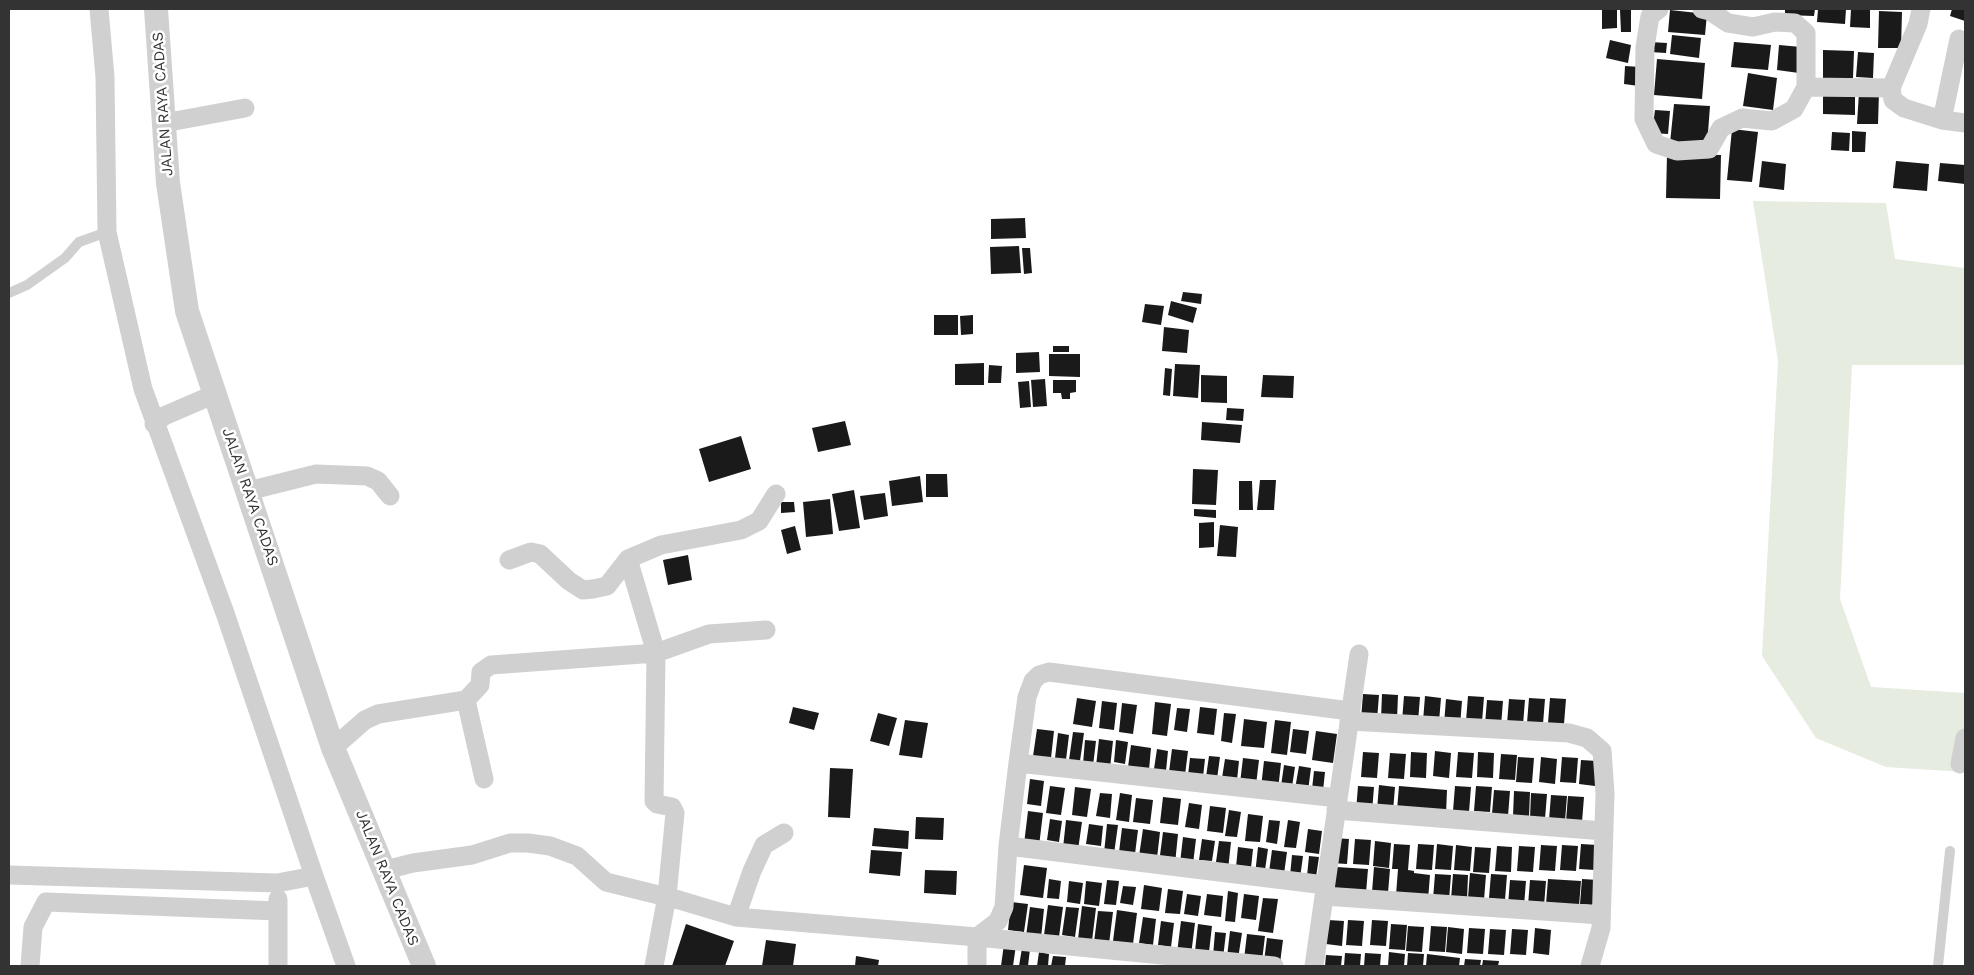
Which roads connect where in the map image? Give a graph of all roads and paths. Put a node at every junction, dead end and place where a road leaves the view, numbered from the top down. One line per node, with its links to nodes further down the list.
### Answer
1 (99, 9): 13 (street)
2 (156, 9): 11 (street, JALAN RAYA CADAS)
3 (1659, 9): 7 (street)
4 (1702, 9): 7 (street)
5 (1921, 9): 8 (street)
6 (1959, 39): 10 (street)
7 (1806, 87): 8 (street)
8 (1891, 88): 10 (street)
9 (245, 108): 11 (street)
10 (1942, 120): 12 (street)
11 (164, 122): 15 (street, JALAN RAYA CADAS)
12 (1965, 123)
13 (107, 232): 14 (lane); 16 (street)
14 (9, 293)
15 (211, 396): 16 (street); 17 (street, JALAN RAYA CADAS)
16 (159, 420): 39 (street)
17 (248, 491): 19 (street); 28 (street, JALAN RAYA CADAS)
18 (776, 494): 20 (street)
19 (390, 496)
20 (628, 559): 21 (street); 23 (street)
21 (509, 560)
22 (766, 630): 23 (street)
23 (656, 653): 25 (street); 42 (street)
24 (1359, 654): 26 (street)
25 (466, 700): 28 (street); 31 (street)
26 (1350, 716): 29 (street); 32 (street); 33 (street)
27 (1965, 738): 30 (street)
28 (333, 748): 37 (street, JALAN RAYA CADAS)
29 (1018, 762): 32 (street); 35 (street)
30 (1960, 764)
31 (484, 779)
32 (1337, 804): 33 (street); 41 (street)
33 (1604, 831): 44 (street)
34 (784, 834): 45 (street)
35 (1008, 846): 41 (street); 46 (street)
36 (1950, 851): 56 (lane)
37 (385, 870): 42 (street); 50 (street, JALAN RAYA CADAS)
38 (9, 875): 40 (street)
39 (314, 876): 40 (street); 49 (street)
40 (277, 882): 43 (street)
41 (1325, 891): 44 (street); 54 (street)
42 (667, 896): 45 (street); 51 (street)
43 (278, 911): 47 (street); 48 (street)
44 (1601, 915): 55 (street)
45 (736, 917): 46 (street)
46 (977, 937): 52 (street); 53 (street)
47 (30, 966)
48 (278, 966)
49 (346, 966)
50 (424, 966)
51 (654, 966)
52 (977, 966)
53 (1274, 966)
54 (1314, 966)
55 (1590, 966)
56 (1938, 966)

